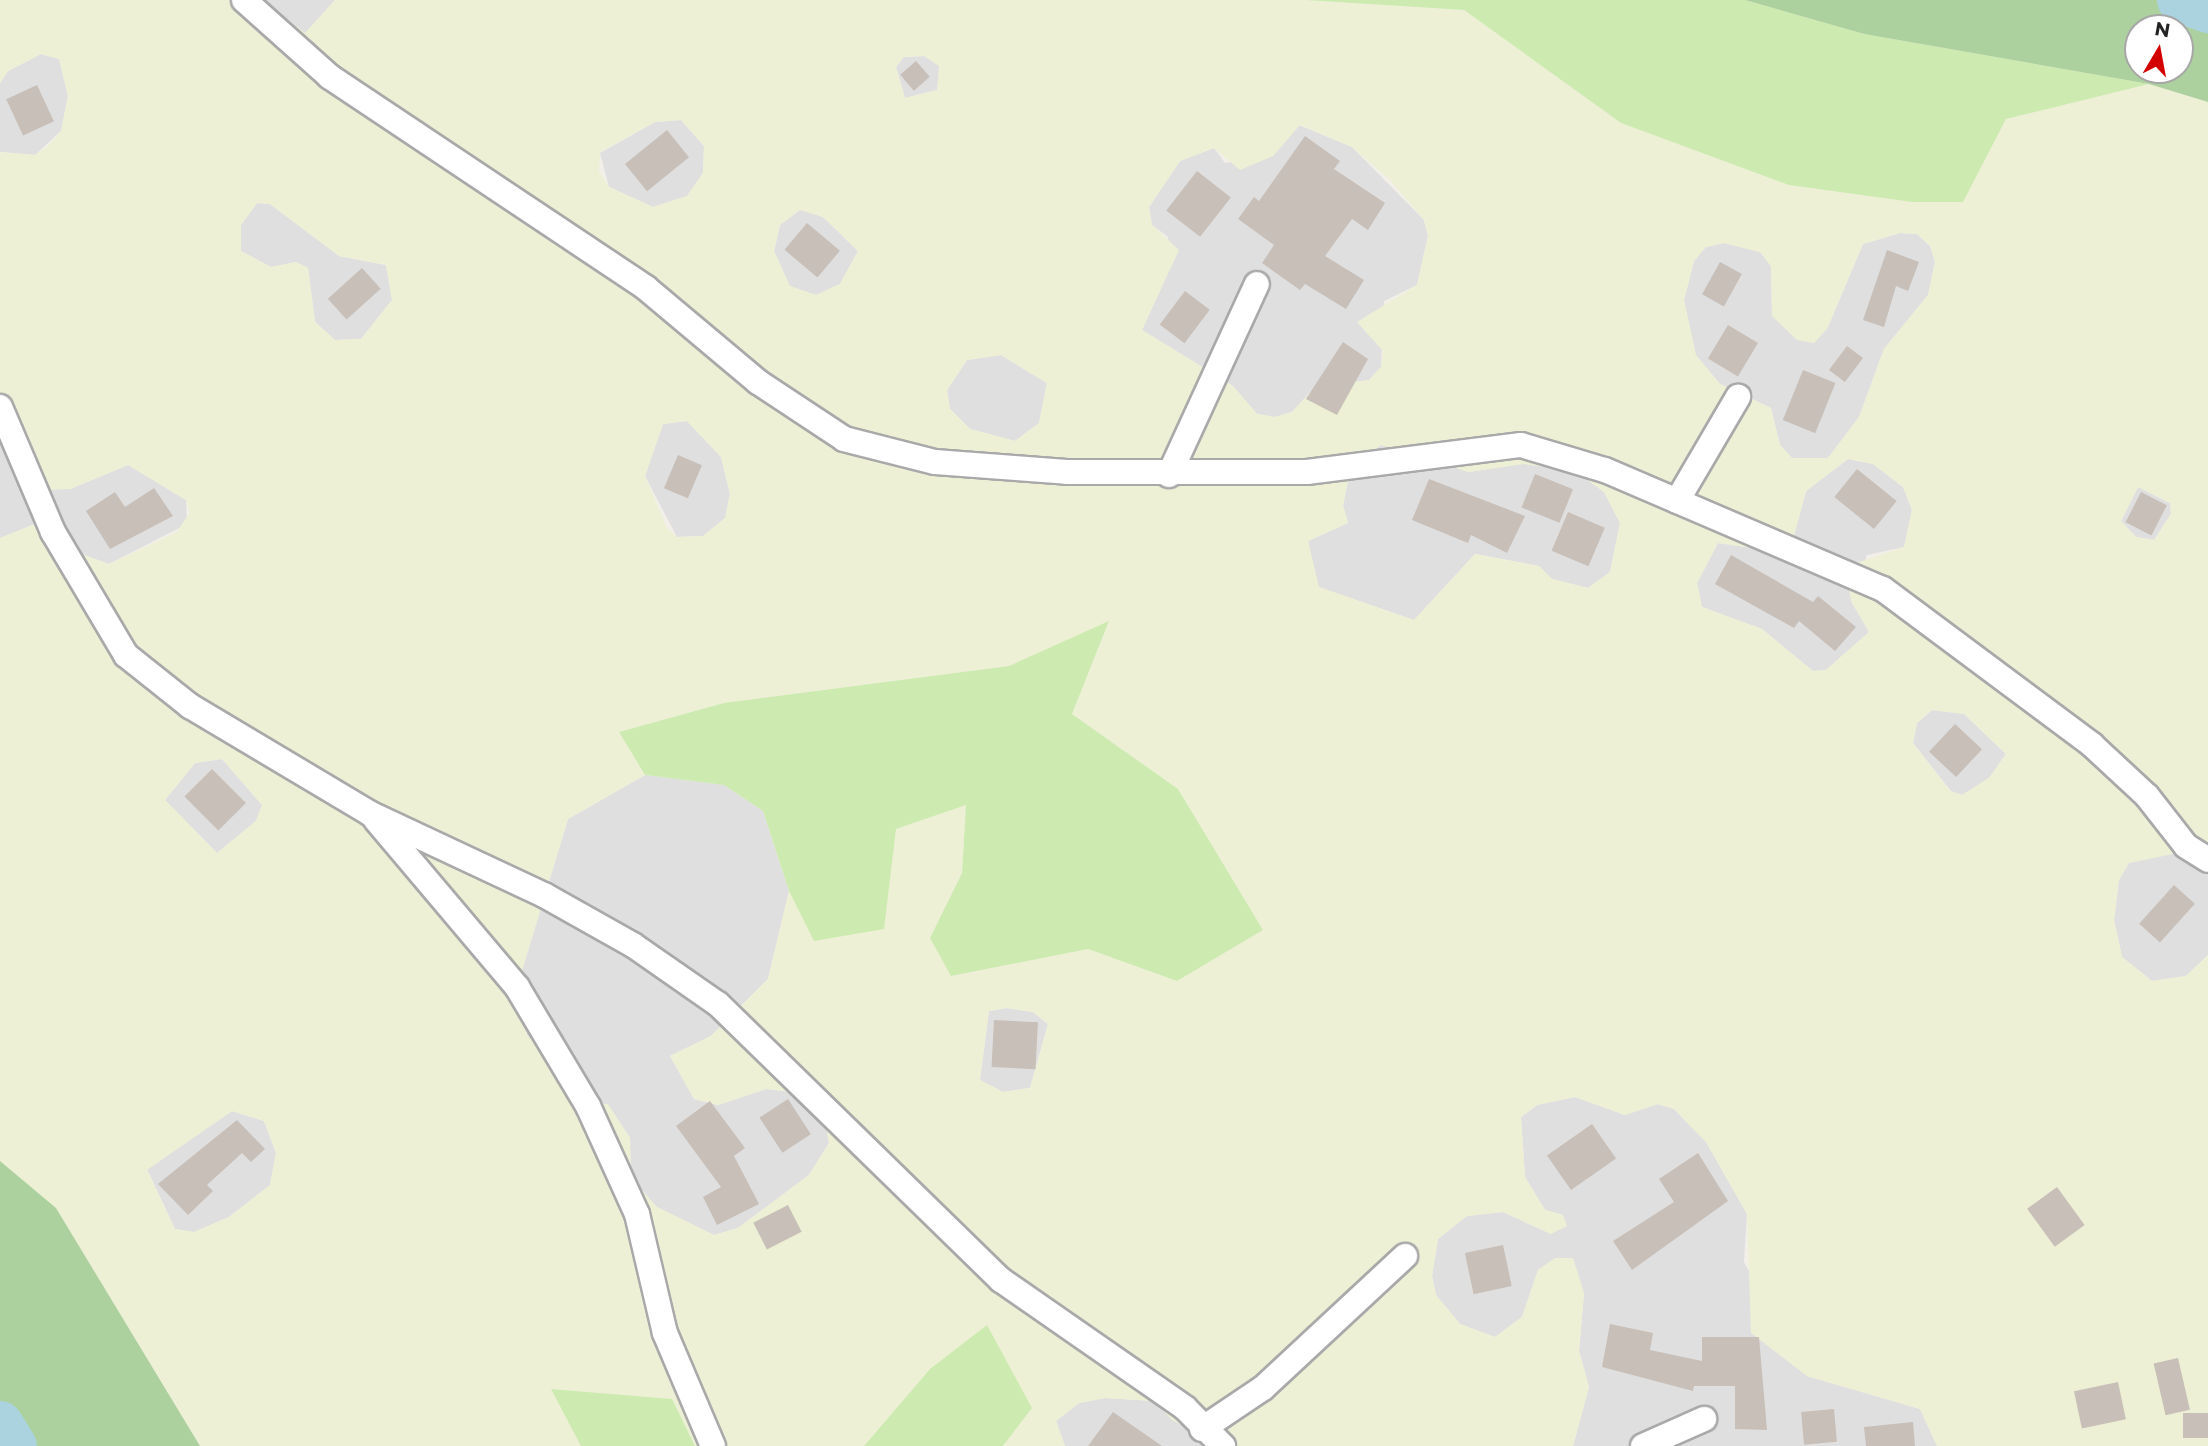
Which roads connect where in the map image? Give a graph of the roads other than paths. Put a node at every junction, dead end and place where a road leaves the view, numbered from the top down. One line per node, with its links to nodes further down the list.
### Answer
1 (244, 0): 5 (street)
2 (1257, 284): 5 (street)
3 (1738, 397): 6 (street)
4 (0, 407): 7 (street)
5 (1169, 475): 6 (street)
6 (1677, 500): 8 (street)
7 (371, 814): 11 (street); 12 (street)
8 (2208, 860)
9 (1405, 1256): 11 (street)
10 (1704, 1419): 14 (street)
11 (1202, 1429): 13 (street)
12 (713, 1446)
13 (1223, 1446)
14 (1643, 1446)

